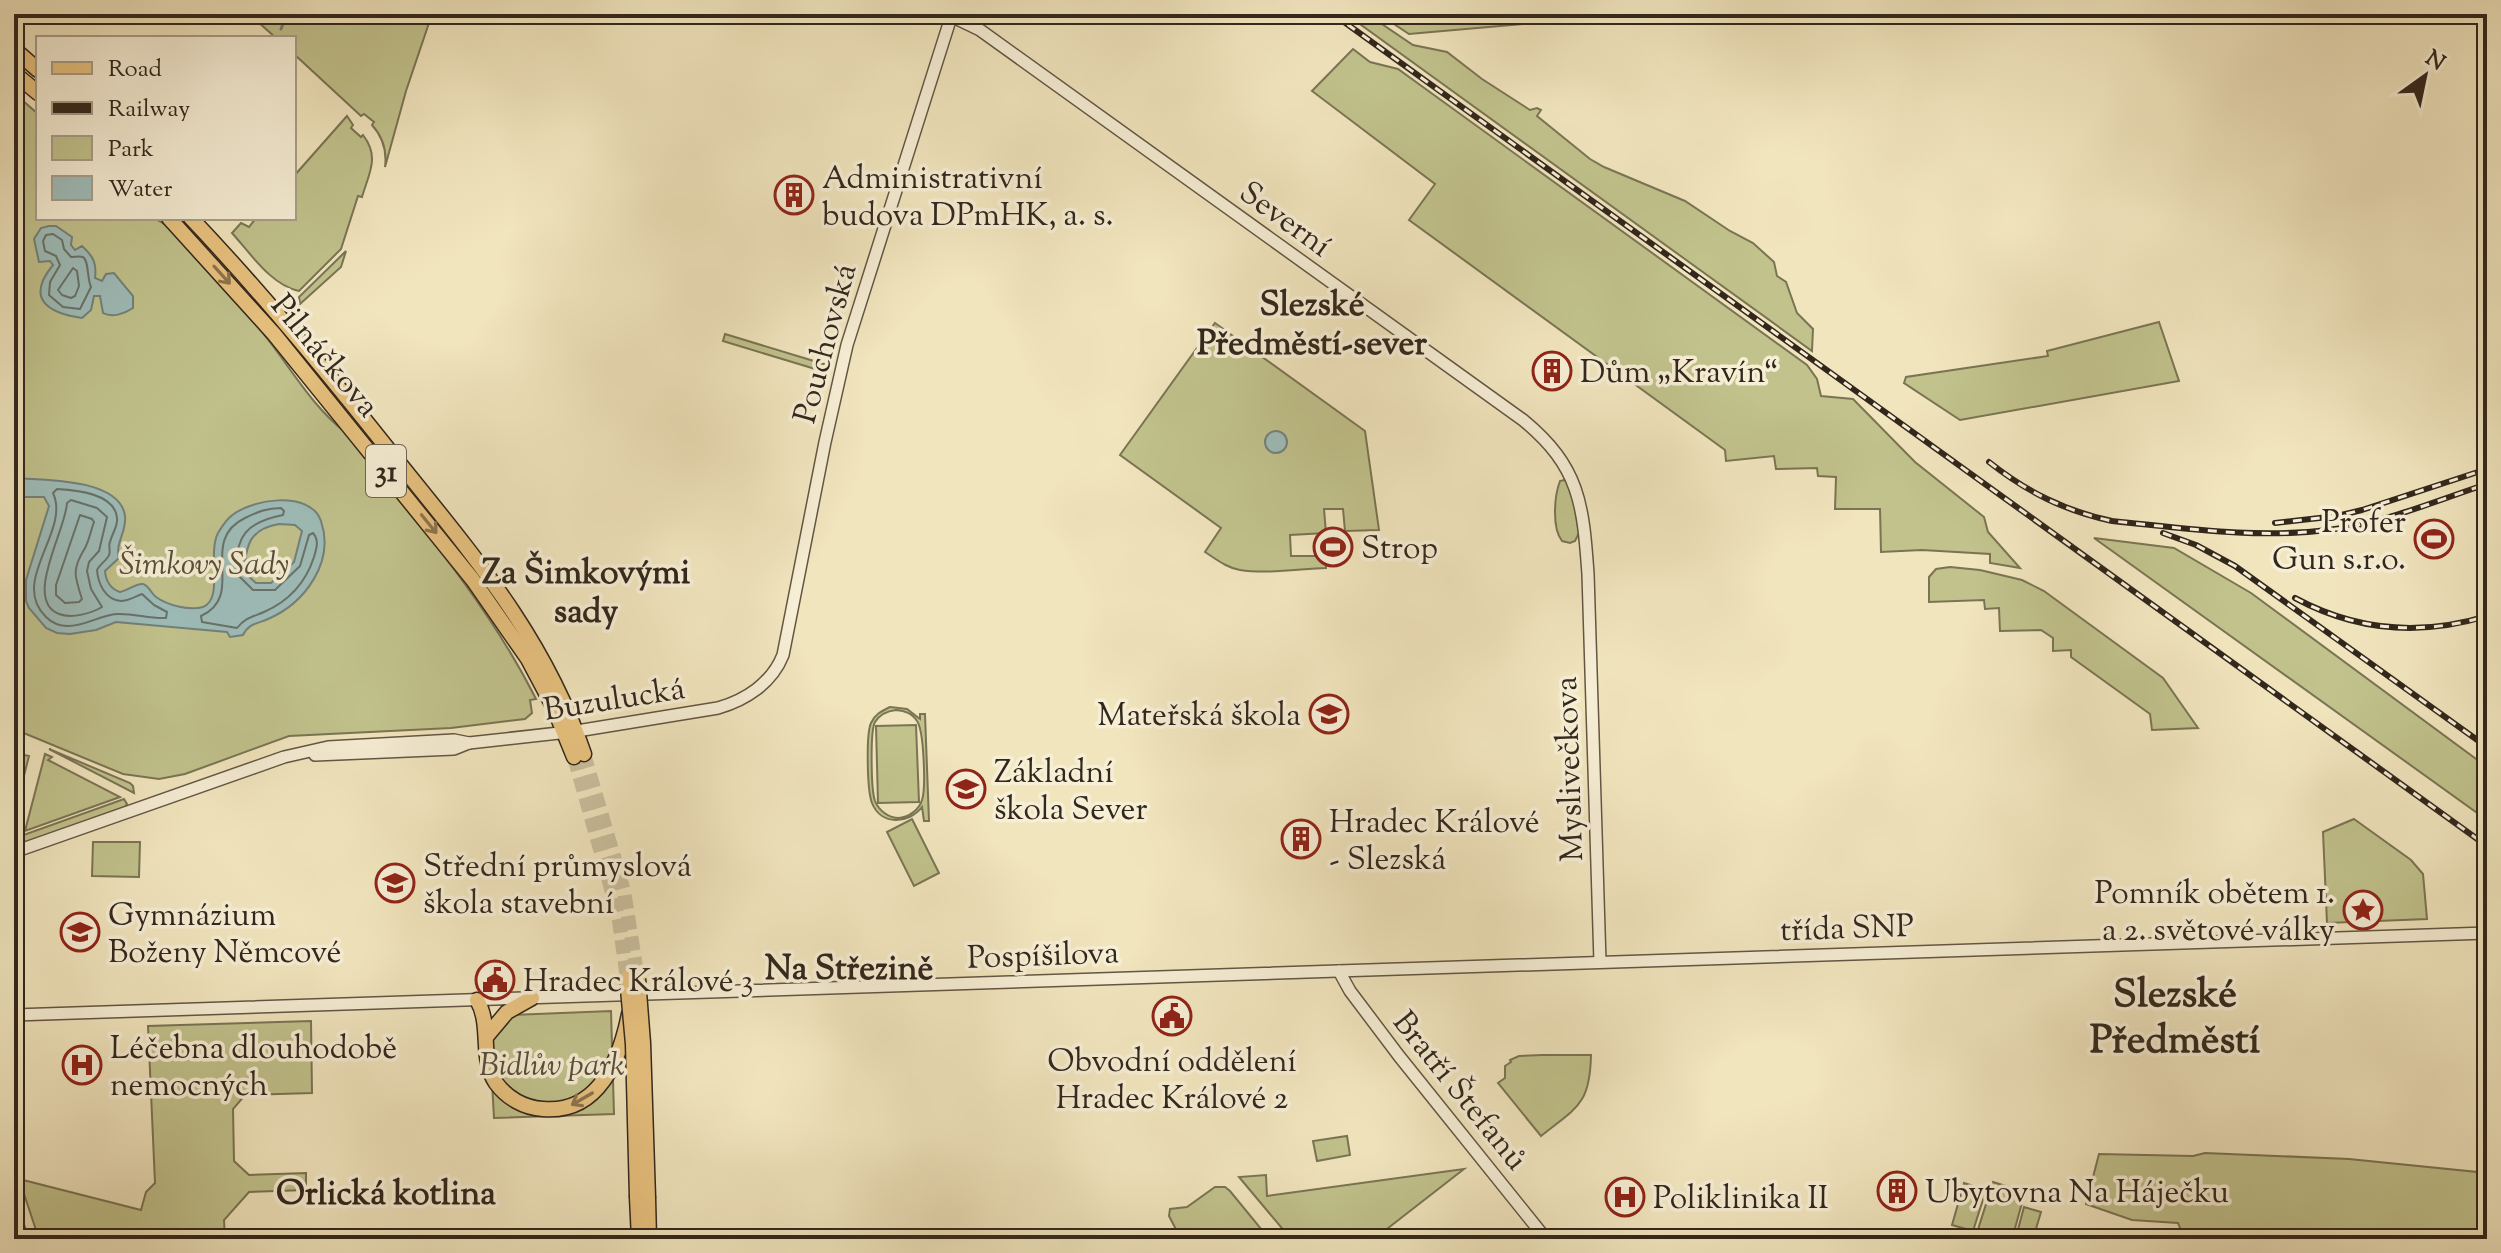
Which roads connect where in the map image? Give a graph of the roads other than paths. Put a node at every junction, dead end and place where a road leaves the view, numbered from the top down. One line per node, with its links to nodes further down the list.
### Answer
1 (952, 15): 8 (street, Severní); 9 (street, Pouchovská)
2 (14, 49): 3 (main road)
3 (36, 68)
4 (14, 73): 5 (main road)
5 (36, 91)
6 (171, 220): 10 (main road, Pilnáčkova / 31, one-way to 10)
7 (193, 220): 10 (main road, Pilnáčkova / 31)
8 (1588, 574): 14 (street, Myslivečkova)
9 (761, 686): 10 (street, Buzulucká)
10 (570, 732): 11 (main road, 31); 12 (street, Buzulucká)
11 (579, 755)
12 (14, 852)
13 (2487, 933): 14 (street, třída SNP)
14 (1600, 962): 15 (street, třída SNP)
15 (1339, 971): 16 (street, třída SNP); 25 (street, Bratří Štefanů)
16 (1210, 975): 17 (street, Pospíšilova)
17 (532, 998): 18 (street, Pospíšilova); 21 (main road)
18 (477, 1000): 20 (street, Pospíšilova); 21 (main road)
19 (630, 1010): 21 (main road, one-way to 21); 22 (main road, bridge); 22 (main road, bridge)
20 (14, 1015)
21 (486, 1037)
22 (642, 1198): 23 (main road); 24 (main road)
23 (639, 1239)
24 (649, 1239)
25 (1546, 1239)

